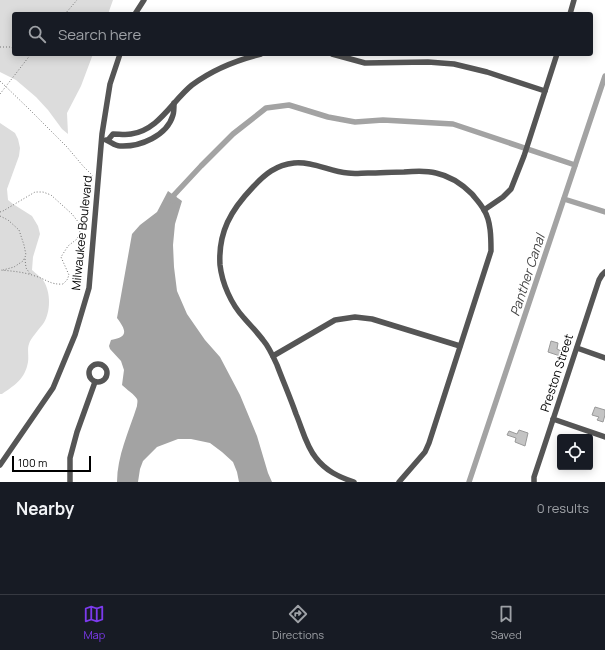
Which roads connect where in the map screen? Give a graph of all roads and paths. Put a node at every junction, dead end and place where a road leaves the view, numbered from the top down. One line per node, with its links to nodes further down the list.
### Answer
1 (77, 0): 4 (path)
2 (144, 0): 5 (street)
3 (574, 0): 6 (street)
4 (67, 12)
5 (136, 12)
6 (571, 12)
7 (0, 47): 8 (path)
8 (12, 48)
9 (29, 56): 15 (path)
10 (119, 56): 20 (street, Milwaukee Boulevard)
11 (254, 56): 18 (street)
12 (339, 56): 16 (street)
13 (556, 56): 16 (street)
14 (0, 81): 15 (path)
15 (5, 87): 17 (path); 22 (path)
16 (545, 91): 23 (street)
17 (0, 94)
18 (174, 103): 19 (street); 21 (street)
19 (142, 131): 20 (street); 21 (street)
20 (105, 140): 21 (street); 22 (street, Milwaukee Boulevard)
21 (146, 142)
22 (99, 180): 37 (street, Milwaukee Boulevard)
23 (484, 210): 30 (street); 32 (street)
24 (0, 212): 29 (path)
25 (0, 216): 26 (path)
26 (24, 259): 27 (path); 29 (path)
27 (0, 270): 29 (path)
28 (605, 272): 31 (street, Preston Street)
29 (31, 275)
30 (460, 346): 32 (street); 40 (street)
31 (577, 348): 33 (street); 35 (street, Preston Street)
32 (273, 356): 39 (street)
33 (605, 358)
34 (95, 382): 38 (street)
35 (554, 420): 36 (street); 41 (street, Preston Street)
36 (605, 437)
37 (0, 465)
38 (70, 482)
39 (354, 482)
40 (399, 482)
41 (534, 482)

